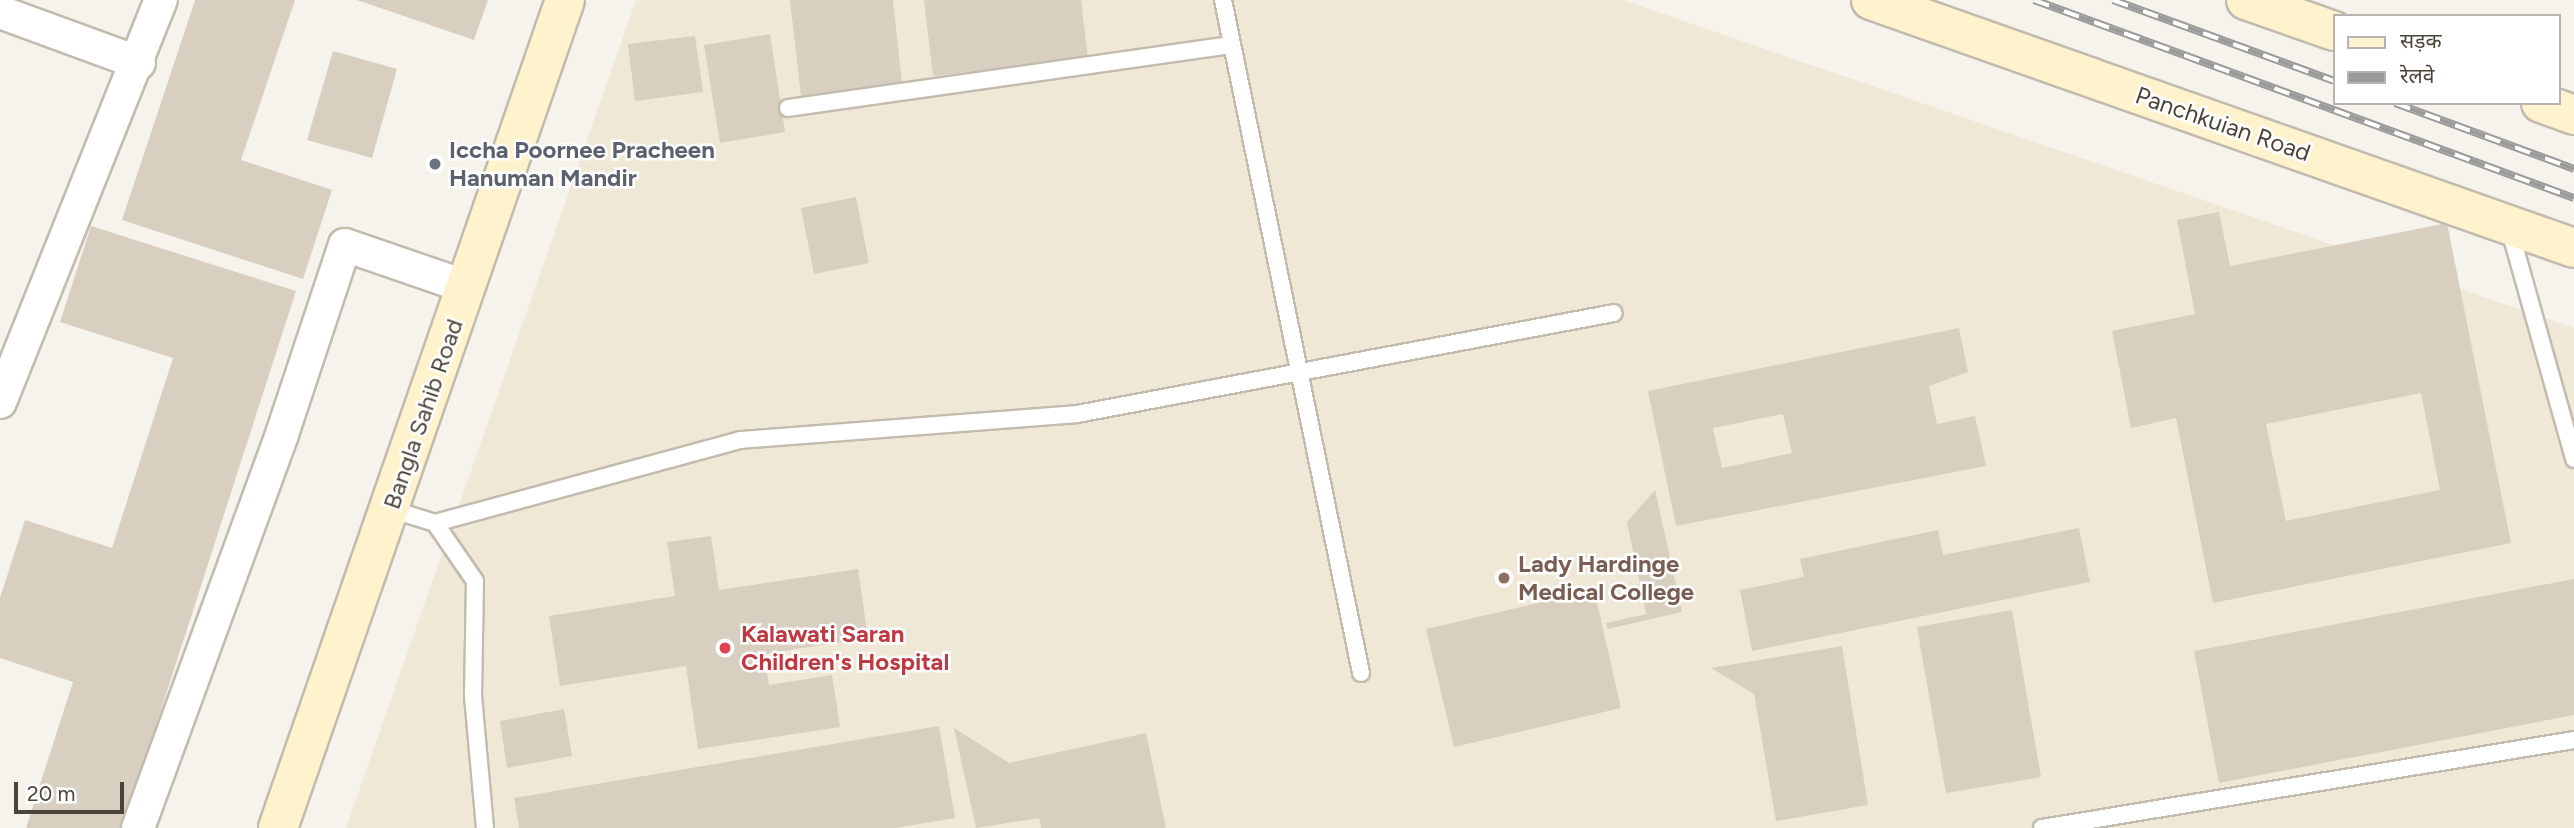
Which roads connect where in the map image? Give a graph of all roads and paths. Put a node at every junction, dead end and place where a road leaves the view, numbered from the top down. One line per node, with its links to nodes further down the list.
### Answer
1 (161, 0): 11 (street)
2 (565, 0): 17 (street, Bangla Sahib Road)
3 (1223, 0): 10 (lane)
4 (1871, 0): 15 (street, Panchkuian Road)
5 (2246, 0): 9 (street)
6 (2315, 0): 8 (street)
7 (0, 12): 11 (street)
8 (2332, 26)
9 (2332, 28)
10 (1233, 45): 13 (lane); 19 (lane)
11 (139, 63): 20 (street)
12 (2546, 105): 14 (street)
13 (788, 108)
14 (2574, 115)
15 (2508, 225): 16 (street, Panchkuian Road); 21 (lane)
16 (2574, 248)
17 (467, 287): 22 (street, Bangla Sahib Road); 26 (street)
18 (1614, 313): 19 (lane)
19 (1299, 376): 23 (lane); 24 (lane)
20 (0, 402)
21 (2574, 459)
22 (390, 509): 23 (lane); 27 (street, Bangla Sahib Road)
23 (435, 523): 28 (lane)
24 (1361, 673)
25 (2574, 740): 29 (lane)
26 (138, 828)
27 (278, 828)
28 (485, 828)
29 (2042, 828)

